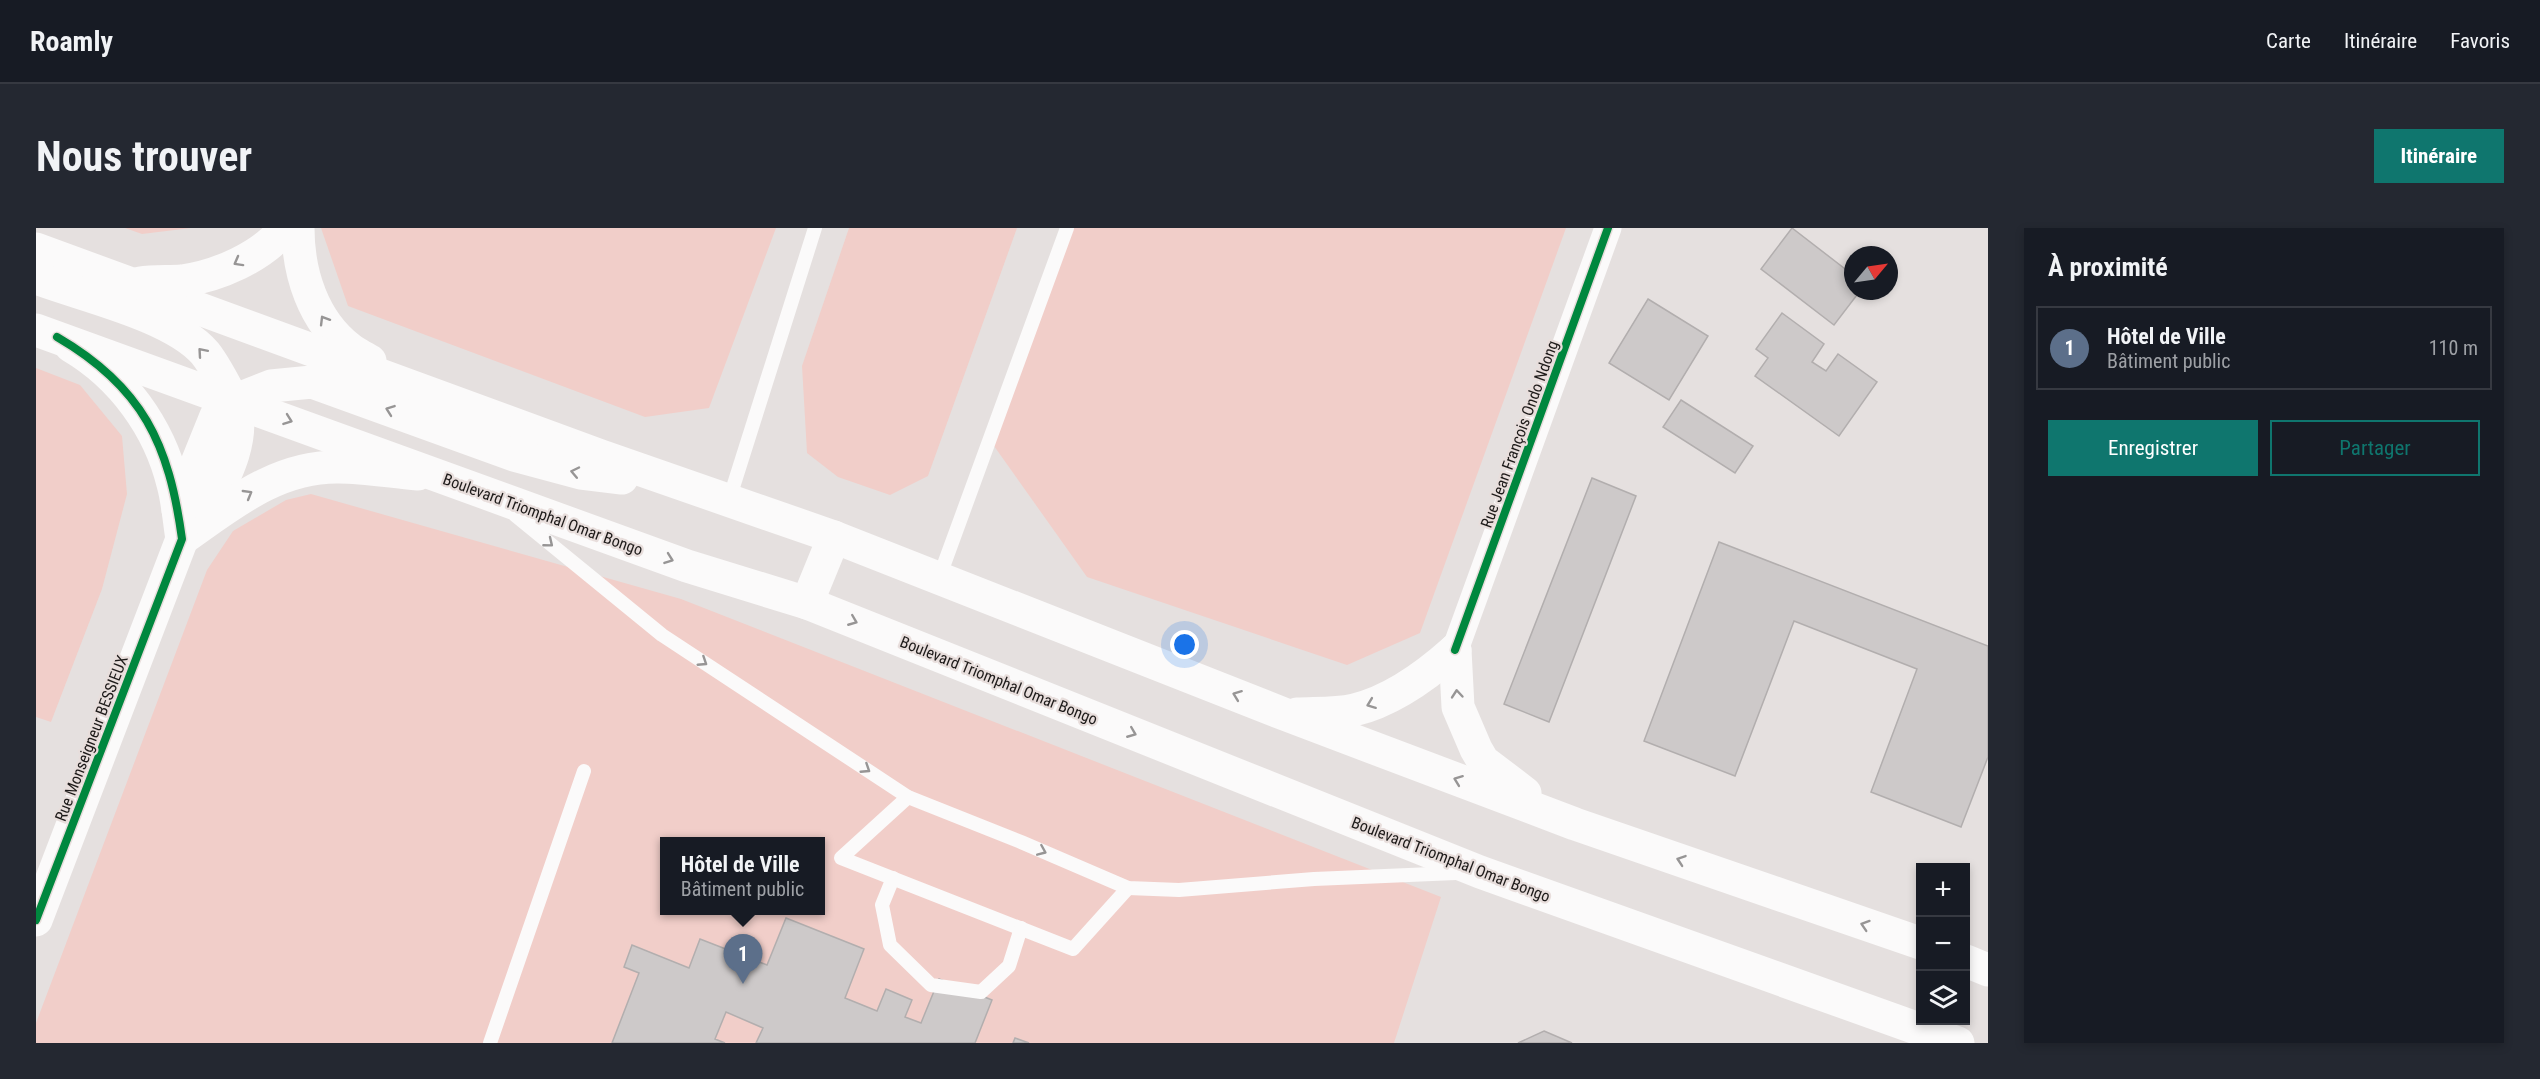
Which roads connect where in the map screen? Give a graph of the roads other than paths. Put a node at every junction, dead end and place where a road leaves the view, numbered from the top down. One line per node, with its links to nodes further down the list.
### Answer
1 (285, 228): 8 (main road, one-way to 8)
2 (298, 228): 10 (main road, one-way to 2)
3 (815, 228): 15 (lane)
4 (1068, 228): 18 (lane)
5 (1608, 228): 20 (street, Rue Jean François Ondo Ndong)
6 (36, 249): 8 (main road)
7 (36, 278): 11 (main road, one-way to 7)
8 (129, 284): 10 (main road)
9 (46, 334): 11 (main road, Boulevard Triomphal Omar Bongo); 16 (main road)
10 (401, 383): 13 (main road)
11 (233, 401): 12 (main road, Boulevard Triomphal Omar Bongo, one-way to 12); 13 (main road, one-way to 11); 16 (main road, Rue Monseigneur BESSIEUX)
12 (438, 476): 14 (main road, Boulevard Triomphal Omar Bongo); 16 (main road, one-way to 12)
13 (675, 481): 15 (main road)
14 (487, 493): 19 (main road, Boulevard Triomphal Omar Bongo, one-way to 19); 23 (lane, one-way to 23)
15 (729, 500): 17 (main road)
16 (183, 536): 28 (main road, Rue Monseigneur BESSIEUX)
17 (834, 537): 18 (main road); 19 (main road)
18 (939, 579): 21 (main road, one-way to 18)
19 (807, 603): 25 (main road, Boulevard Triomphal Omar Bongo, one-way to 25)
20 (1455, 650): 21 (main road, one-way to 21); 24 (main road, one-way to 20)
21 (1284, 714): 24 (main road, one-way to 21)
22 (584, 771): 33 (lane)
23 (909, 797): 26 (lane); 27 (lane, one-way to 27)
24 (1575, 824): 30 (main road, one-way to 24)
25 (1480, 872): 27 (lane); 34 (main road, Boulevard Triomphal Omar Bongo)
26 (893, 878): 29 (lane); 29 (lane)
27 (1128, 888): 29 (lane)
28 (36, 920)
29 (1021, 928)
30 (1916, 942)
31 (1970, 963): 32 (main road)
32 (1988, 970)
33 (490, 1043)
34 (1958, 1043)

